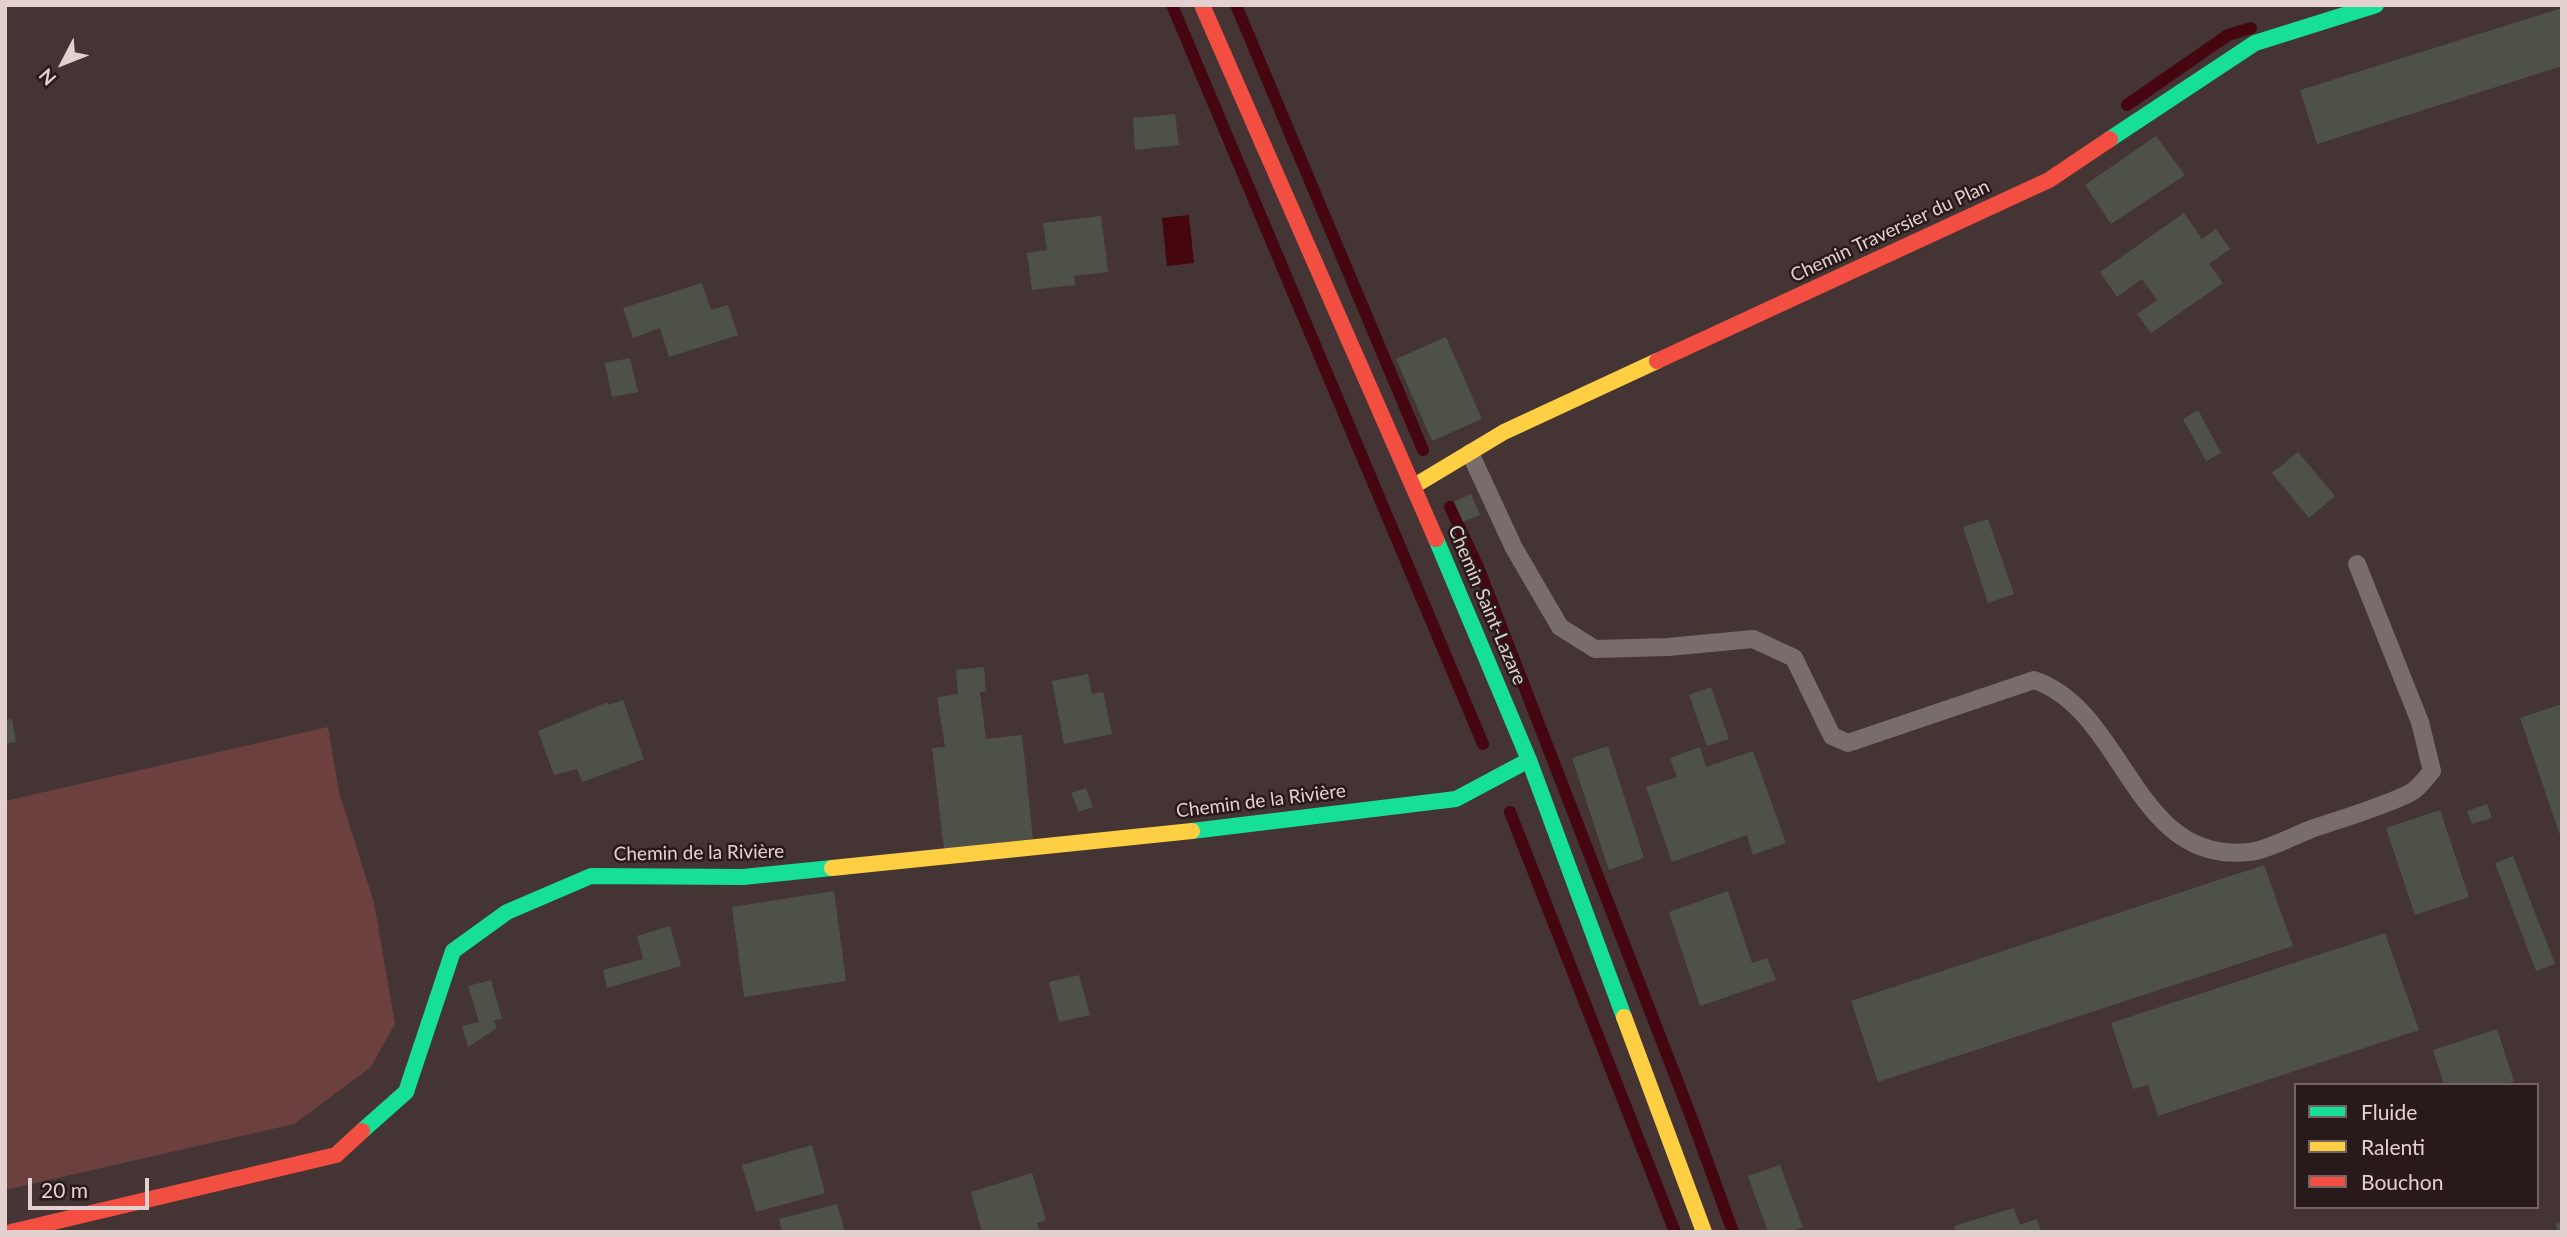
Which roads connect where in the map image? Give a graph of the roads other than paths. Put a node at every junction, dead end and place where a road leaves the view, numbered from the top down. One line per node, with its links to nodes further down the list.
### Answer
1 (1202, 5): 4 (street, Chemin Saint-Lazare)
2 (2376, 5): 3 (street, Chemin Traversier du Plan)
3 (1470, 453): 4 (street, Chemin Traversier du Plan); 5 (lane)
4 (1414, 486): 6 (street, Chemin Saint-Lazare)
5 (2357, 564)
6 (1529, 760): 7 (street, Chemin de la Rivière); 8 (street, Chemin Saint-Lazare)
7 (11, 1232)
8 (1704, 1232)

